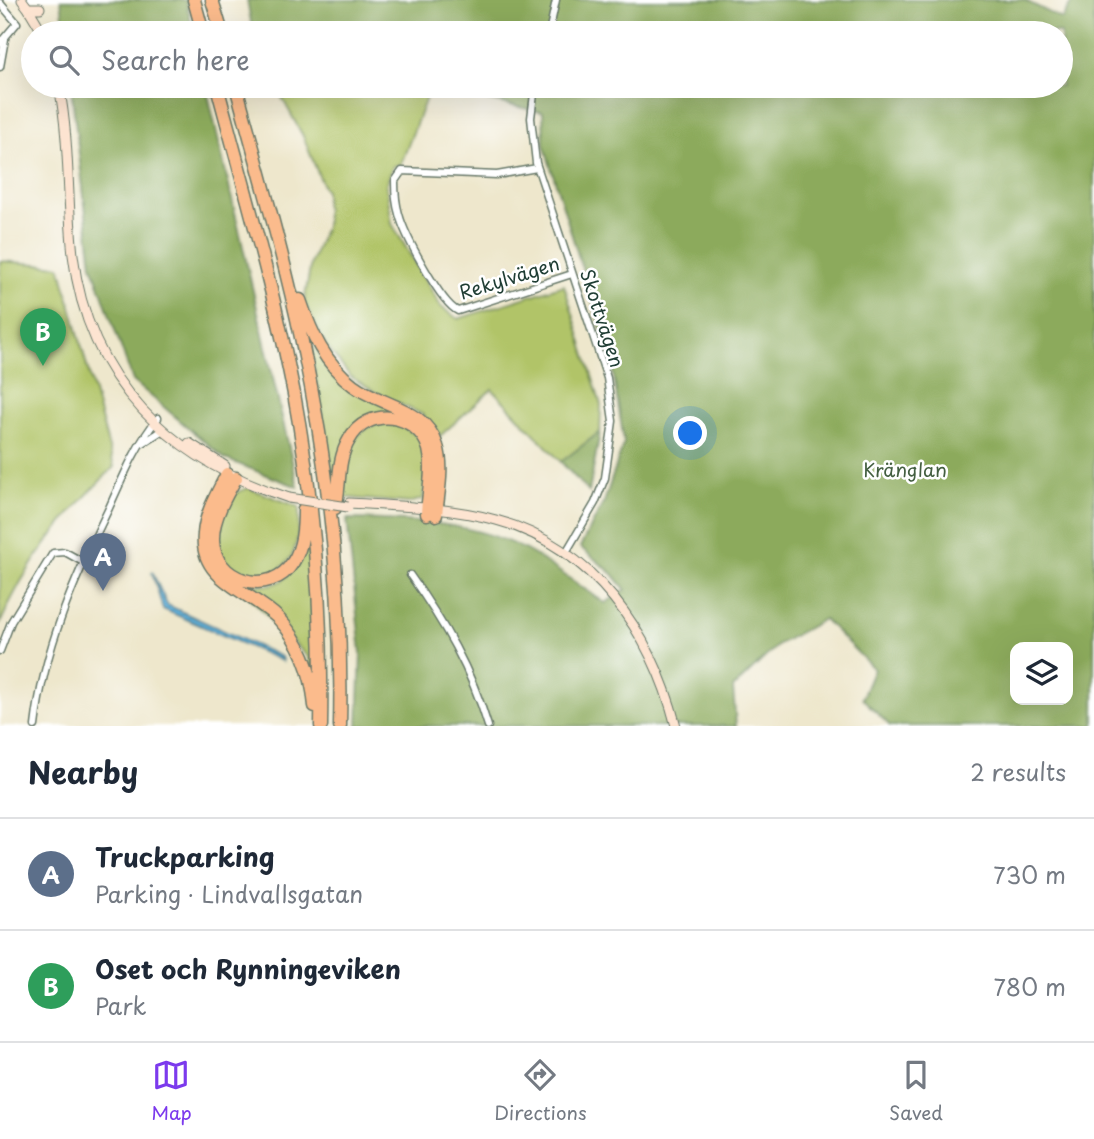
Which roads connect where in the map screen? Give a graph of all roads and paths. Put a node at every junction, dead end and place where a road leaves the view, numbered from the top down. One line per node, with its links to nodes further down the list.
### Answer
1 (194, 0): 8 (highway)
2 (212, 0): 9 (highway)
3 (556, 0): 10 (street)
4 (0, 3): 11 (street)
5 (23, 3): 6 (street); 7 (street)
6 (43, 4)
7 (36, 21)
8 (200, 21)
9 (218, 21)
10 (552, 21)
11 (3, 41): 12 (street)
12 (0, 67)
13 (61, 98): 20 (street)
14 (220, 98): 24 (highway)
15 (239, 98): 18 (highway)
16 (534, 98): 17 (street, Skottvägen)
17 (537, 168): 19 (street, Skottvägen); 19 (street, Rekylvägen)
18 (263, 186): 25 (highway); 26 (highway)
19 (572, 274): 27 (street, Skottvägen)
20 (156, 420): 21 (street); 22 (street); 23 (street)
21 (163, 430): 22 (street); 23 (street)
22 (136, 450): 28 (street)
23 (233, 473): 24 (highway); 25 (street, bridge); 31 (highway)
24 (309, 496): 31 (highway)
25 (438, 512): 26 (highway); 27 (street)
26 (331, 518): 33 (highway)
27 (565, 554): 35 (street)
28 (83, 562): 30 (street); 32 (street)
29 (410, 575): 34 (street)
30 (0, 651)
31 (321, 724)
32 (35, 726)
33 (340, 726)
34 (488, 726)
35 (676, 726)

